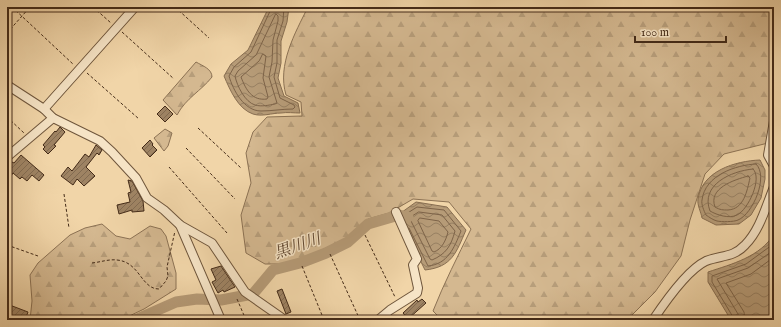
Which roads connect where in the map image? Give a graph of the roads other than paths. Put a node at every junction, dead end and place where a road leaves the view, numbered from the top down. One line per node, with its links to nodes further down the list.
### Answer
1 (134, 7): 3 (street)
2 (7, 85): 3 (street)
3 (44, 109): 4 (street)
4 (53, 118): 6 (street); 10 (street)
5 (774, 121): 7 (street)
6 (7, 157)
7 (774, 166)
8 (774, 187): 14 (street)
9 (396, 212): 13 (street)
10 (178, 224): 11 (street); 12 (street)
11 (221, 320)
12 (285, 320)
13 (378, 320)
14 (653, 320)

